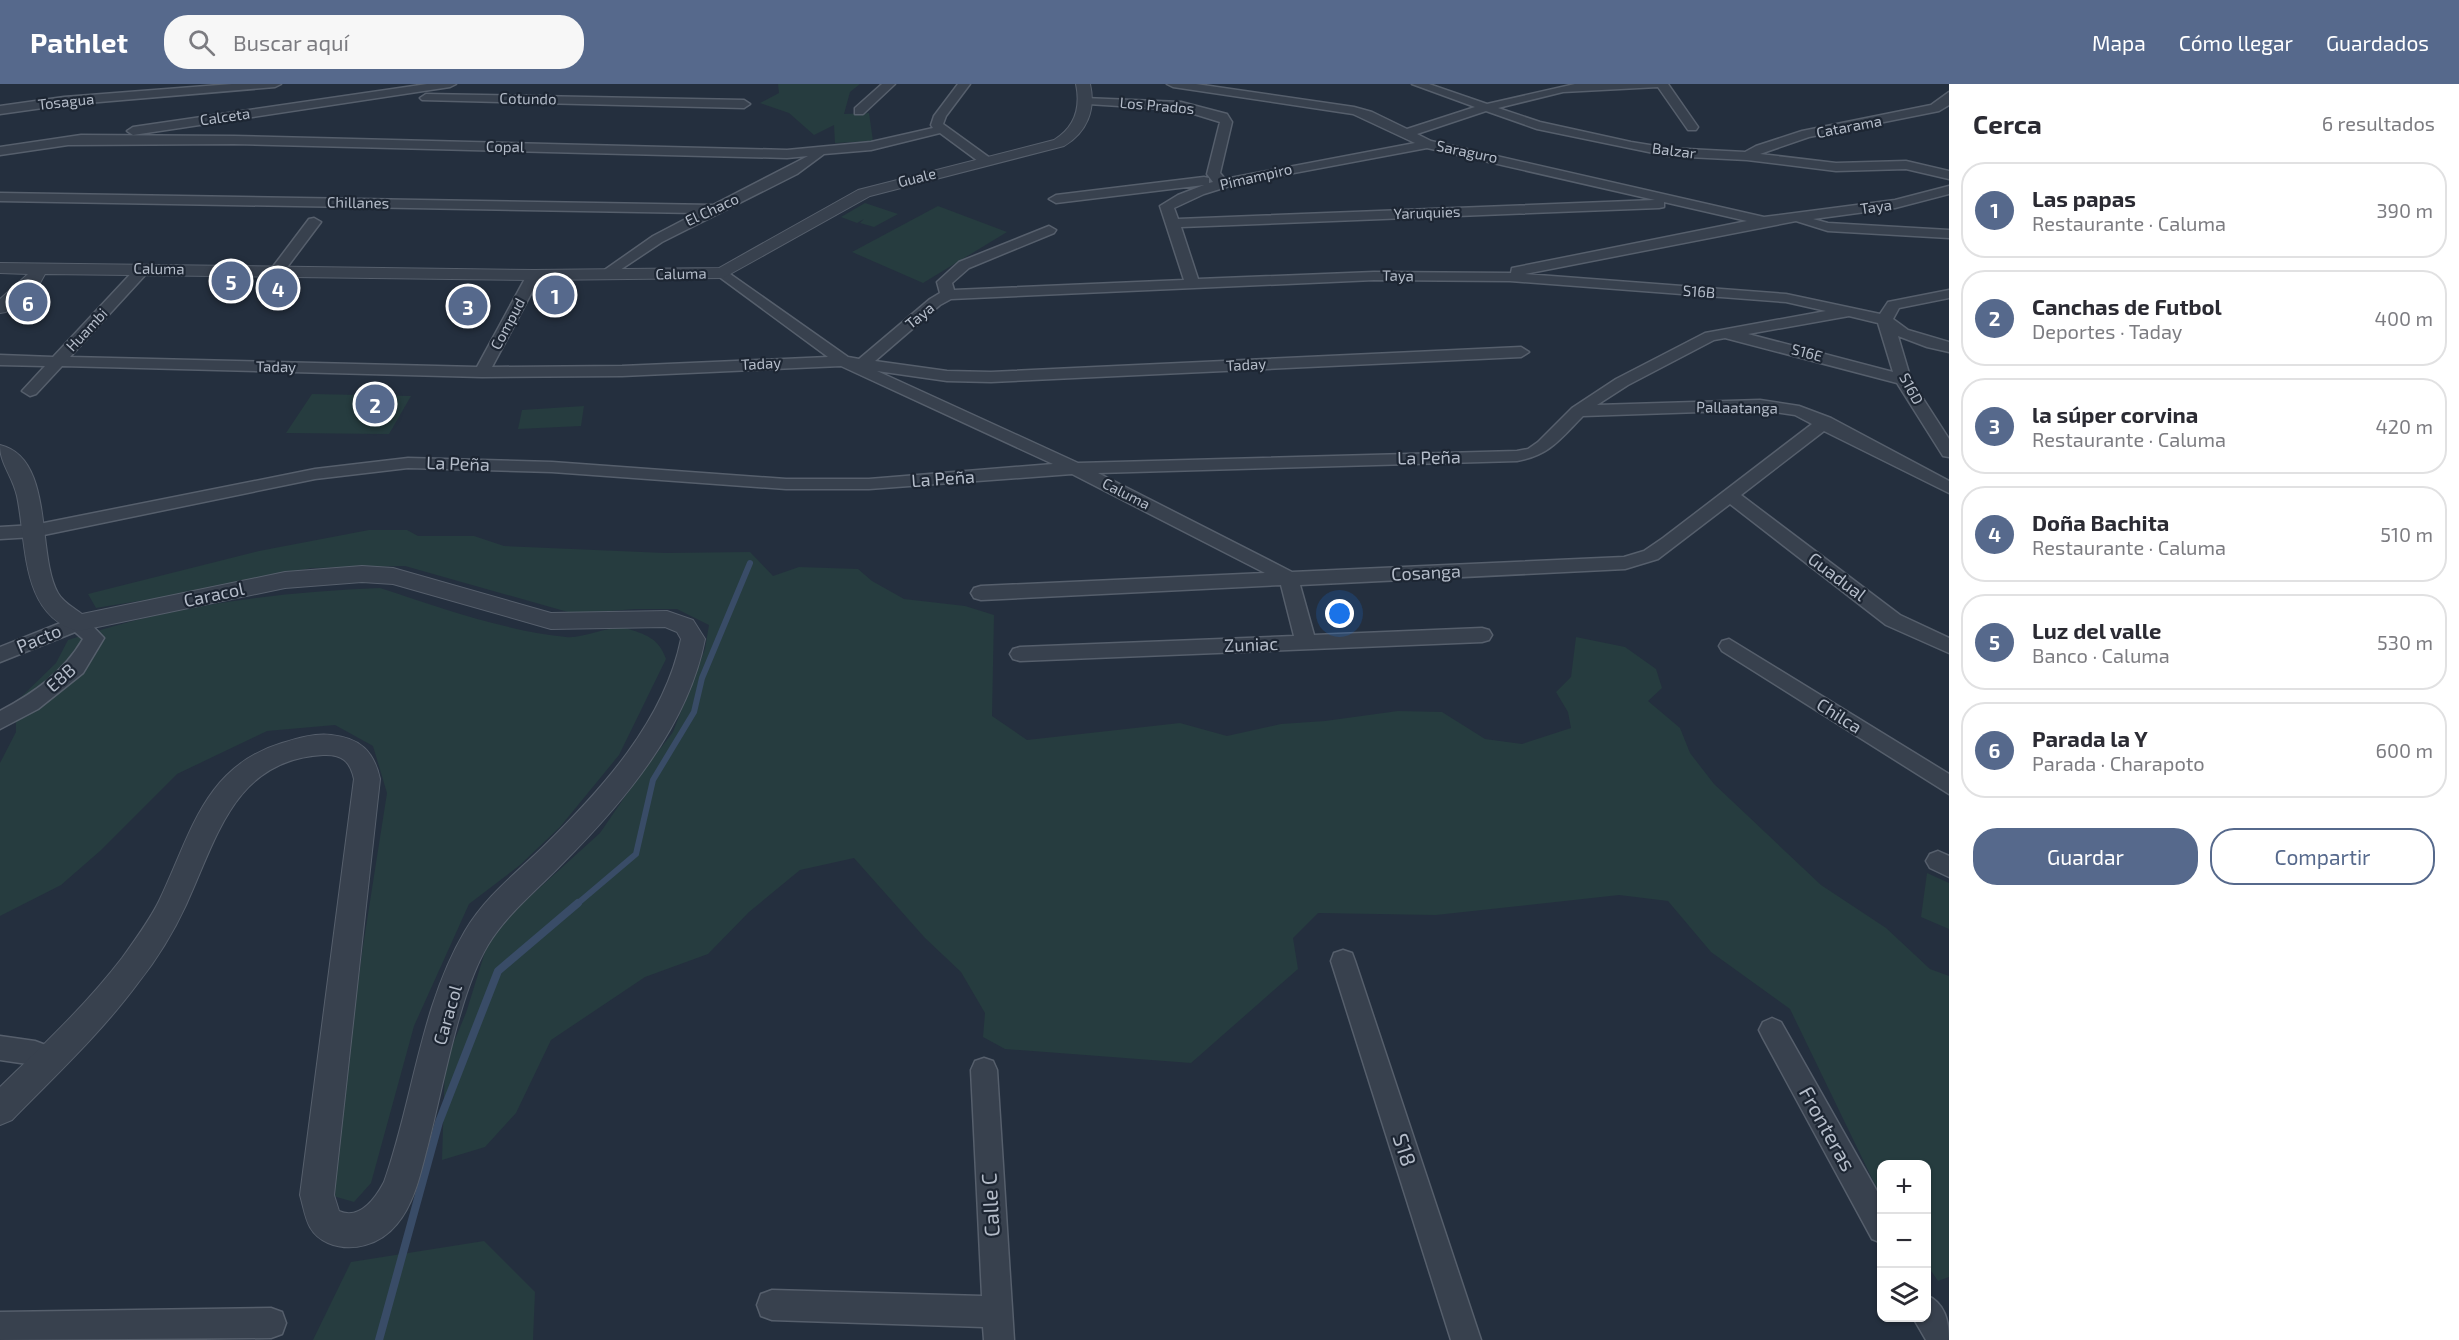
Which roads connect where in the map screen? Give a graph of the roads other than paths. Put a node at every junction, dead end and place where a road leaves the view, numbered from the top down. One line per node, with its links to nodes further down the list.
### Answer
1 (275, 84): 16 (street, Tosagua)
2 (450, 84): 14 (street, Calceta)
3 (889, 84): 17 (street)
4 (964, 84): 19 (street)
5 (1083, 84): 12 (street)
6 (1173, 84): 20 (street, Saraguro)
7 (1418, 84): 15 (street, Balzar)
8 (1655, 84): 10 (street)
9 (1662, 84): 18 (street)
10 (1588, 85): 15 (street)
11 (1947, 94): 25 (street, Catarama)
12 (1088, 100): 26 (street, Guale); 28 (street, Los Prados)
13 (744, 104): 14 (street, Cotundo)
14 (312, 105): 21 (street, Calceta)
15 (1486, 108): 20 (street); 25 (street, Balzar)
16 (0, 110)
17 (859, 111)
18 (1692, 127)
19 (939, 130): 24 (street, Copal); 26 (street)
20 (1405, 134): 22 (street, Saraguro)
21 (68, 141): 23 (street, Calceta); 24 (street, Copal)
22 (1427, 144): 28 (street, Pimampiro); 32 (street, Saraguro)
23 (0, 151)
24 (821, 153): 33 (street, El Chaco)
25 (1747, 156): 27 (street, Balzar)
26 (986, 161): 44 (street, Guale)
27 (1943, 173)
28 (1219, 182): 31 (street); 37 (street, Pimampiro)
29 (1949, 190): 34 (street, Taya)
30 (0, 197): 33 (street, Chillanes)
31 (1056, 199)
32 (1683, 203): 35 (street, Saraguro); 37 (street, Yaruquies)
33 (716, 209): 45 (street, El Chaco)
34 (1797, 217): 35 (street, Taya); 39 (street)
35 (1764, 221): 47 (street, Taya)
36 (314, 222): 43 (street)
37 (1171, 222): 48 (street)
38 (1049, 230): 50 (street)
39 (1949, 234)
40 (0, 268): 41 (street, Caluma)
41 (36, 269): 42 (street, Caluma); 51 (street)
42 (143, 269): 43 (street, Caluma); 58 (street, Huambi)
43 (278, 271): 46 (street, Caluma)
44 (723, 273): 45 (street, Caluma); 59 (street, Caluma)
45 (608, 274): 46 (street, Caluma)
46 (534, 275): 61 (street, Compud)
47 (1510, 277): 48 (street, Taya); 52 (street, S16B)
48 (1192, 282): 50 (street, Taya)
49 (1949, 294): 53 (street)
50 (948, 295): 60 (street, Taya)
51 (0, 308)
52 (1854, 310): 53 (street, S16B); 54 (street, La Peña)
53 (1885, 320): 55 (street, S16B); 62 (street, S16D)
54 (1710, 336): 62 (street, S16E); 64 (street, La Peña)
55 (1949, 347)
56 (1521, 352): 60 (street, Taday)
57 (0, 360): 58 (street, Taday)
58 (58, 361): 61 (street, Taday); 63 (street, Huambi)
59 (843, 361): 60 (street, Taday); 61 (street, Taday); 68 (street, Caluma)
60 (862, 363)
61 (482, 372)
62 (1903, 380): 67 (street, S16D)
63 (30, 391)
64 (1578, 411): 65 (street, Pallaatanga); 68 (street, La Peña)
65 (1825, 422): 69 (street, Pallaatanga); 70 (street, Cosanga)
66 (0, 451): 71 (street)
67 (1949, 452)
68 (1074, 468): 71 (street, La Peña); 73 (street, Caluma)
69 (1949, 488)
70 (1732, 497): 73 (street, Cosanga); 79 (street, Guadual)
71 (34, 531): 72 (street, La Peña); 75 (street)
72 (0, 533)
73 (1289, 581): 74 (street, Cosanga); 77 (street)
74 (981, 593)
75 (78, 623): 81 (street, Pacto); 82 (street, E8B); 87 (street, Caracol)
76 (1482, 635): 77 (street, Zuniac)
77 (1306, 642): 80 (street, Zuniac)
78 (1729, 646): 83 (street, Chilca)
79 (1949, 646)
80 (1020, 654)
81 (0, 655)
82 (0, 721)
83 (1949, 785)
84 (1343, 960): 96 (street, S18)
85 (1772, 1030): 90 (street, Fronteras)
86 (0, 1048): 87 (street)
87 (50, 1059): 89 (street, Caracol)
88 (984, 1070): 94 (street, Calle C)
89 (0, 1109)
90 (1877, 1222)
91 (772, 1305): 94 (street)
92 (1931, 1319): 97 (street)
93 (271, 1323): 95 (street)
94 (998, 1326)
95 (0, 1327)
96 (1466, 1340)
97 (1943, 1340)

